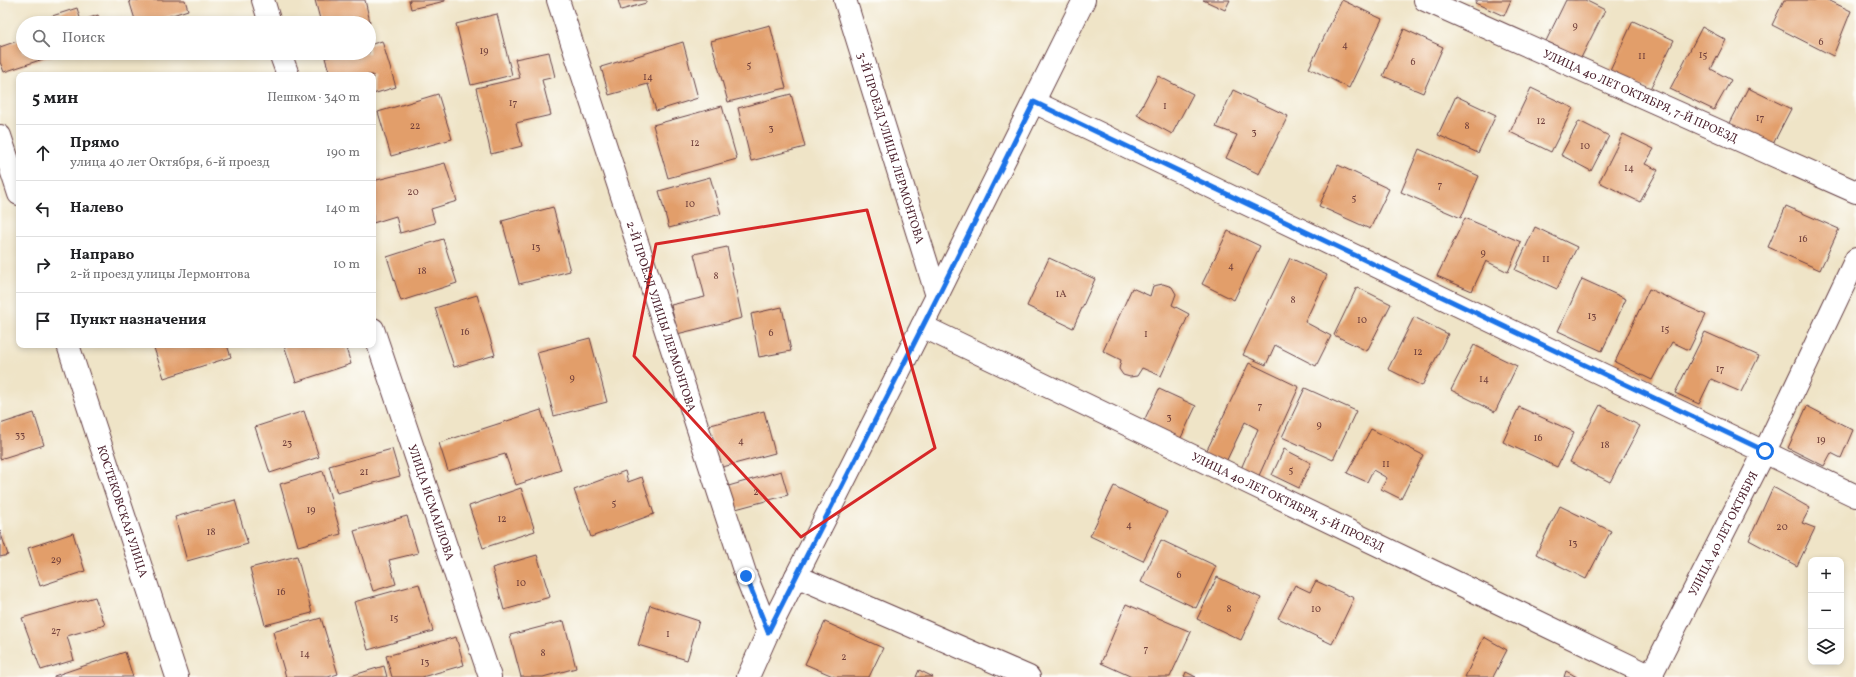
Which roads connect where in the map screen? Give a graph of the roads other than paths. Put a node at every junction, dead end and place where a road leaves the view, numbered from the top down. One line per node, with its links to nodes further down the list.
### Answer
1 (263, 0): 6 (street)
2 (558, 0): 21 (street, 2-Й ПРОЕЗД УЛИЦЫ ЛЕРМОНТОВА)
3 (845, 0): 14 (street, 3-Й ПРОЕЗД УЛИЦЫ ЛЕРМОНТОВА)
4 (1084, 0): 9 (street)
5 (1425, 0): 12 (street, УЛИЦА 40 ЛЕТ ОКТЯБРЯ, 7-Й ПРОЕЗД)
6 (268, 16)
7 (283, 60): 8 (street)
8 (287, 72)
9 (1034, 102): 14 (street); 18 (street)
10 (0, 136): 11 (street)
11 (16, 185)
12 (1856, 192)
13 (1856, 259): 18 (street, УЛИЦА 40 ЛЕТ ОКТЯБРЯ)
14 (938, 296): 15 (street)
15 (922, 326): 20 (street); 26 (street, УЛИЦА 40 ЛЕТ ОКТЯБРЯ, 5-Й ПРОЕЗД)
16 (376, 338): 23 (street, УЛИЦА ИСМАИЛОВА)
17 (69, 348): 22 (street, КОСТЕКОВСКАЯ УЛИЦА)
18 (1765, 451): 19 (street); 26 (street, УЛИЦА 40 ЛЕТ ОКТЯБРЯ)
19 (1856, 496)
20 (796, 576): 21 (street); 25 (street)
21 (768, 632): 24 (street)
22 (177, 677)
23 (490, 677)
24 (748, 677)
25 (1029, 677)
26 (1651, 677)

